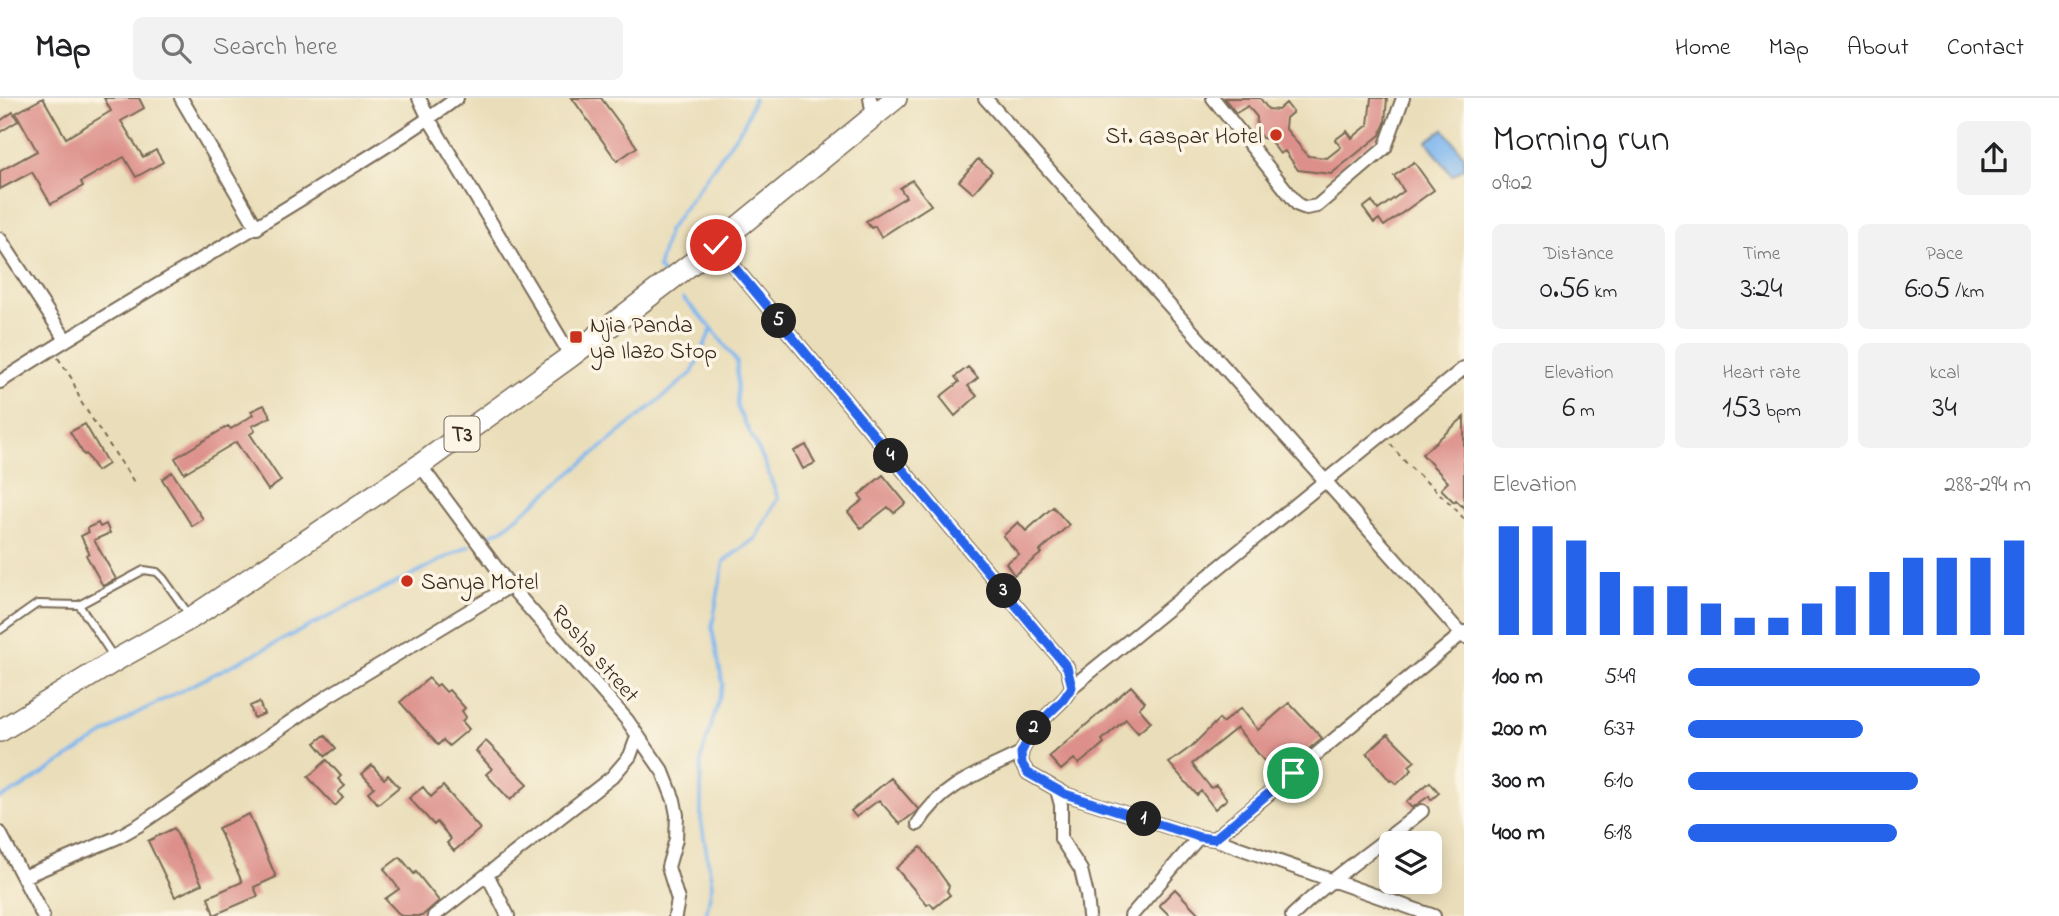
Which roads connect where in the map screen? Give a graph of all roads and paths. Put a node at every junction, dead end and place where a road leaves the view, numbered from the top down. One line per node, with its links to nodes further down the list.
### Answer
1 (181, 98): 10 (street)
2 (419, 98): 9 (street)
3 (457, 98): 9 (street)
4 (896, 98): 8 (highway, T3)
5 (985, 98): 21 (street)
6 (1213, 98): 7 (street)
7 (1403, 98)
8 (871, 107): 12 (highway, T3)
9 (429, 119): 10 (street); 15 (street)
10 (257, 228): 13 (street)
11 (0, 239): 13 (street)
12 (716, 245): 15 (highway, T3); 29 (street)
13 (66, 340): 14 (street)
14 (51, 348): 17 (street); 20 (path)
15 (571, 356): 19 (highway, T3)
16 (1464, 368): 18 (street)
17 (0, 382)
18 (1384, 434): 21 (street); 22 (path)
19 (419, 465): 23 (street, Rosha street); 25 (highway, T3)
20 (134, 482)
21 (1325, 482): 27 (street); 29 (street)
22 (1464, 519)
23 (510, 586): 31 (street, Rosha street); 42 (street)
24 (79, 606): 25 (lane); 26 (lane); 28 (lane)
25 (191, 618): 28 (highway, T3)
26 (0, 630)
27 (1463, 634): 38 (street)
28 (116, 660): 30 (highway, T3)
29 (1072, 687): 32 (street)
30 (0, 731)
31 (638, 737): 41 (street); 47 (street, Rosha street)
32 (1021, 753): 33 (street); 35 (street)
33 (1058, 790): 37 (street); 48 (street)
34 (1422, 811): 43 (street)
35 (918, 824)
36 (0, 833): 39 (street)
37 (1199, 837): 38 (street); 49 (street)
38 (1214, 839): 43 (street)
39 (9, 851): 40 (street); 42 (street)
40 (0, 861)
41 (488, 876): 45 (street); 46 (street)
42 (23, 877): 44 (street)
43 (1330, 881): 50 (street); 51 (street)
44 (43, 916)
45 (434, 916)
46 (508, 916)
47 (675, 916)
48 (1089, 916)
49 (1131, 916)
50 (1292, 916)
51 (1434, 916)

